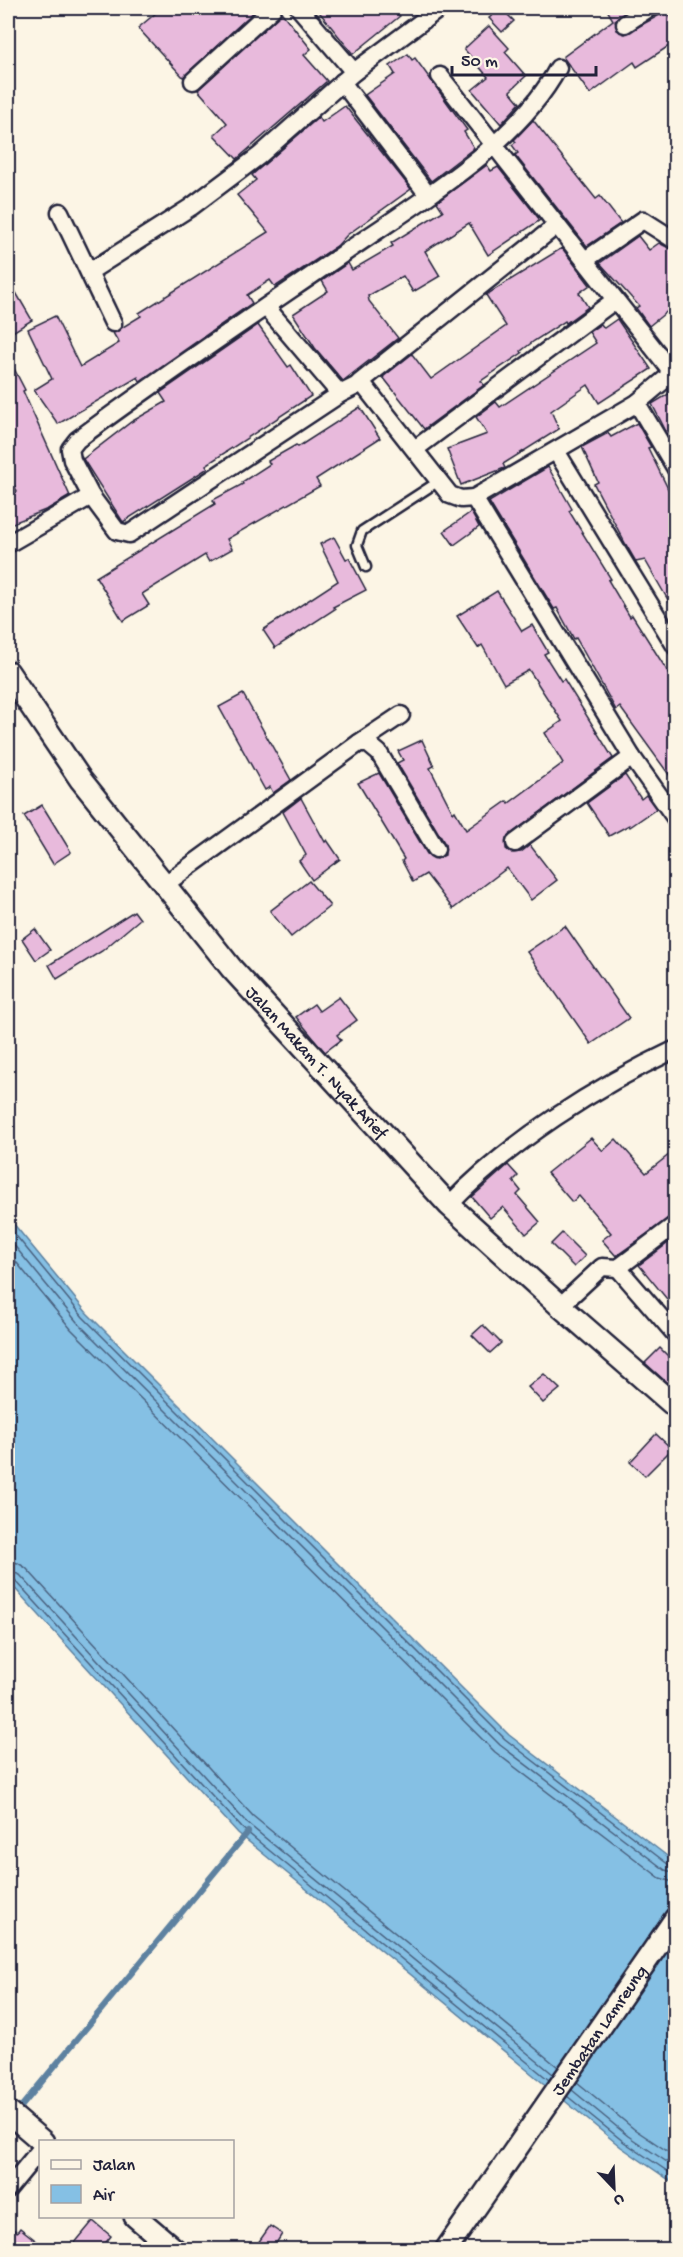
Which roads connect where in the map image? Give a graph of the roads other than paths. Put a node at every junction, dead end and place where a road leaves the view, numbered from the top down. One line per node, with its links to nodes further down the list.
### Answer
1 (273, 8): 9 (street)
2 (299, 8): 8 (street)
3 (440, 8): 8 (street)
4 (649, 8): 5 (street)
5 (625, 24)
6 (558, 68): 10 (street)
7 (440, 76): 10 (street)
8 (348, 77): 11 (street); 16 (street)
9 (193, 81)
10 (493, 145): 11 (street); 13 (street)
11 (428, 195): 18 (street)
12 (60, 212): 16 (street)
13 (557, 225): 15 (street); 20 (street)
14 (675, 241): 15 (street)
15 (585, 260): 17 (street)
16 (89, 272): 19 (street)
17 (615, 300): 22 (street); 23 (street)
18 (266, 307): 21 (street); 27 (street)
19 (113, 323)
20 (359, 383): 21 (street); 23 (street)
21 (340, 394): 27 (street)
22 (637, 403): 24 (street); 25 (street)
23 (415, 449): 26 (street)
24 (556, 452): 28 (street); 31 (street)
25 (675, 469)
26 (439, 481): 28 (street); 30 (lane)
27 (91, 496): 29 (street)
28 (474, 498): 35 (street)
29 (8, 544)
30 (366, 567)
31 (675, 647)
32 (8, 672): 39 (street, Jalan Makam T. Nyak Arief)
33 (401, 716): 34 (street)
34 (358, 743): 38 (street); 39 (street)
35 (632, 757): 36 (street); 37 (street)
36 (675, 819)
37 (514, 843)
38 (436, 849)
39 (165, 885): 41 (street, Jalan Makam T. Nyak Arief)
40 (675, 1049): 41 (street)
41 (449, 1205): 44 (street, Jalan Makam T. Nyak Arief)
42 (675, 1224): 43 (street)
43 (618, 1268): 44 (street); 45 (street)
44 (560, 1306): 46 (street, Jalan Makam T. Nyak Arief)
45 (675, 1335)
46 (675, 1407)
47 (675, 1918): 53 (street, Jembatan Lamreung)
48 (8, 2112): 49 (street)
49 (39, 2142): 50 (street)
50 (8, 2189)
51 (136, 2218): 52 (street)
52 (175, 2250)
53 (446, 2250)

